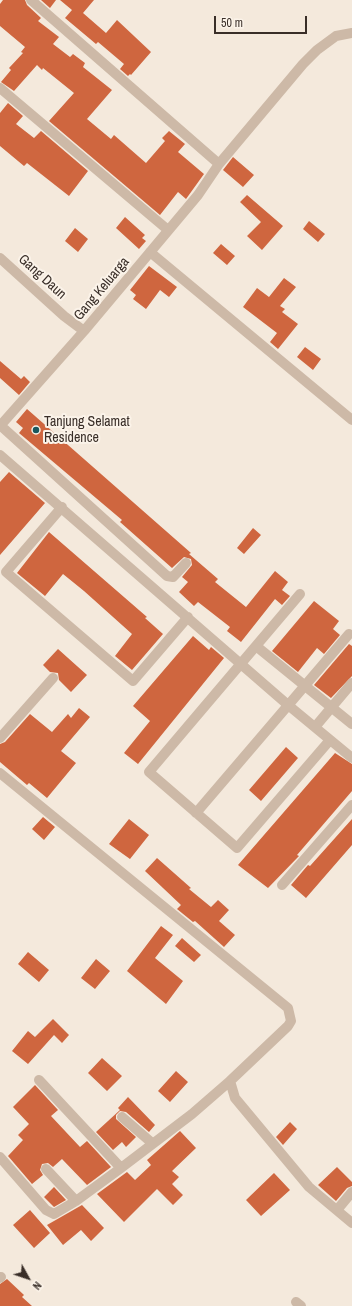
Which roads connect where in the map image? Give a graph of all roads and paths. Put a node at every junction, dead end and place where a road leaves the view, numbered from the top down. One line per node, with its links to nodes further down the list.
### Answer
1 (31, 0): 4 (street)
2 (352, 33): 4 (street, Gang Keluarga)
3 (0, 88): 5 (street)
4 (219, 164): 5 (street, Gang Keluarga)
5 (168, 230): 6 (street, Gang Keluarga)
6 (150, 252): 8 (street, Gang Keluarga); 9 (street)
7 (0, 258): 8 (street, Gang Daun)
8 (84, 332): 10 (street, Gang Keluarga)
9 (352, 420)
10 (0, 426): 13 (street)
11 (1, 458): 12 (street)
12 (62, 507): 15 (street); 15 (street)
13 (186, 563)
14 (300, 594): 17 (street)
15 (188, 617): 18 (street)
16 (349, 634): 21 (street)
17 (256, 646): 18 (street); 21 (street)
18 (241, 664): 22 (street); 31 (street)
19 (53, 678): 26 (street)
20 (352, 683): 23 (street)
21 (305, 686): 22 (street); 23 (street)
22 (288, 705): 25 (street); 31 (street)
23 (331, 708): 24 (street); 25 (street)
24 (352, 724)
25 (315, 727): 27 (street)
26 (0, 738)
27 (330, 740): 28 (street); 31 (street)
28 (352, 758)
29 (0, 773): 34 (street)
30 (352, 805): 32 (street)
31 (196, 813)
32 (282, 885)
33 (39, 1080): 38 (street)
34 (230, 1082): 36 (street); 42 (street)
35 (122, 1117): 36 (street)
36 (152, 1143): 38 (street)
37 (0, 1157): 41 (street)
38 (120, 1168): 41 (street)
39 (46, 1169): 41 (street)
40 (352, 1192): 42 (street)
41 (76, 1201)
42 (337, 1210): 43 (street)
43 (352, 1223)

